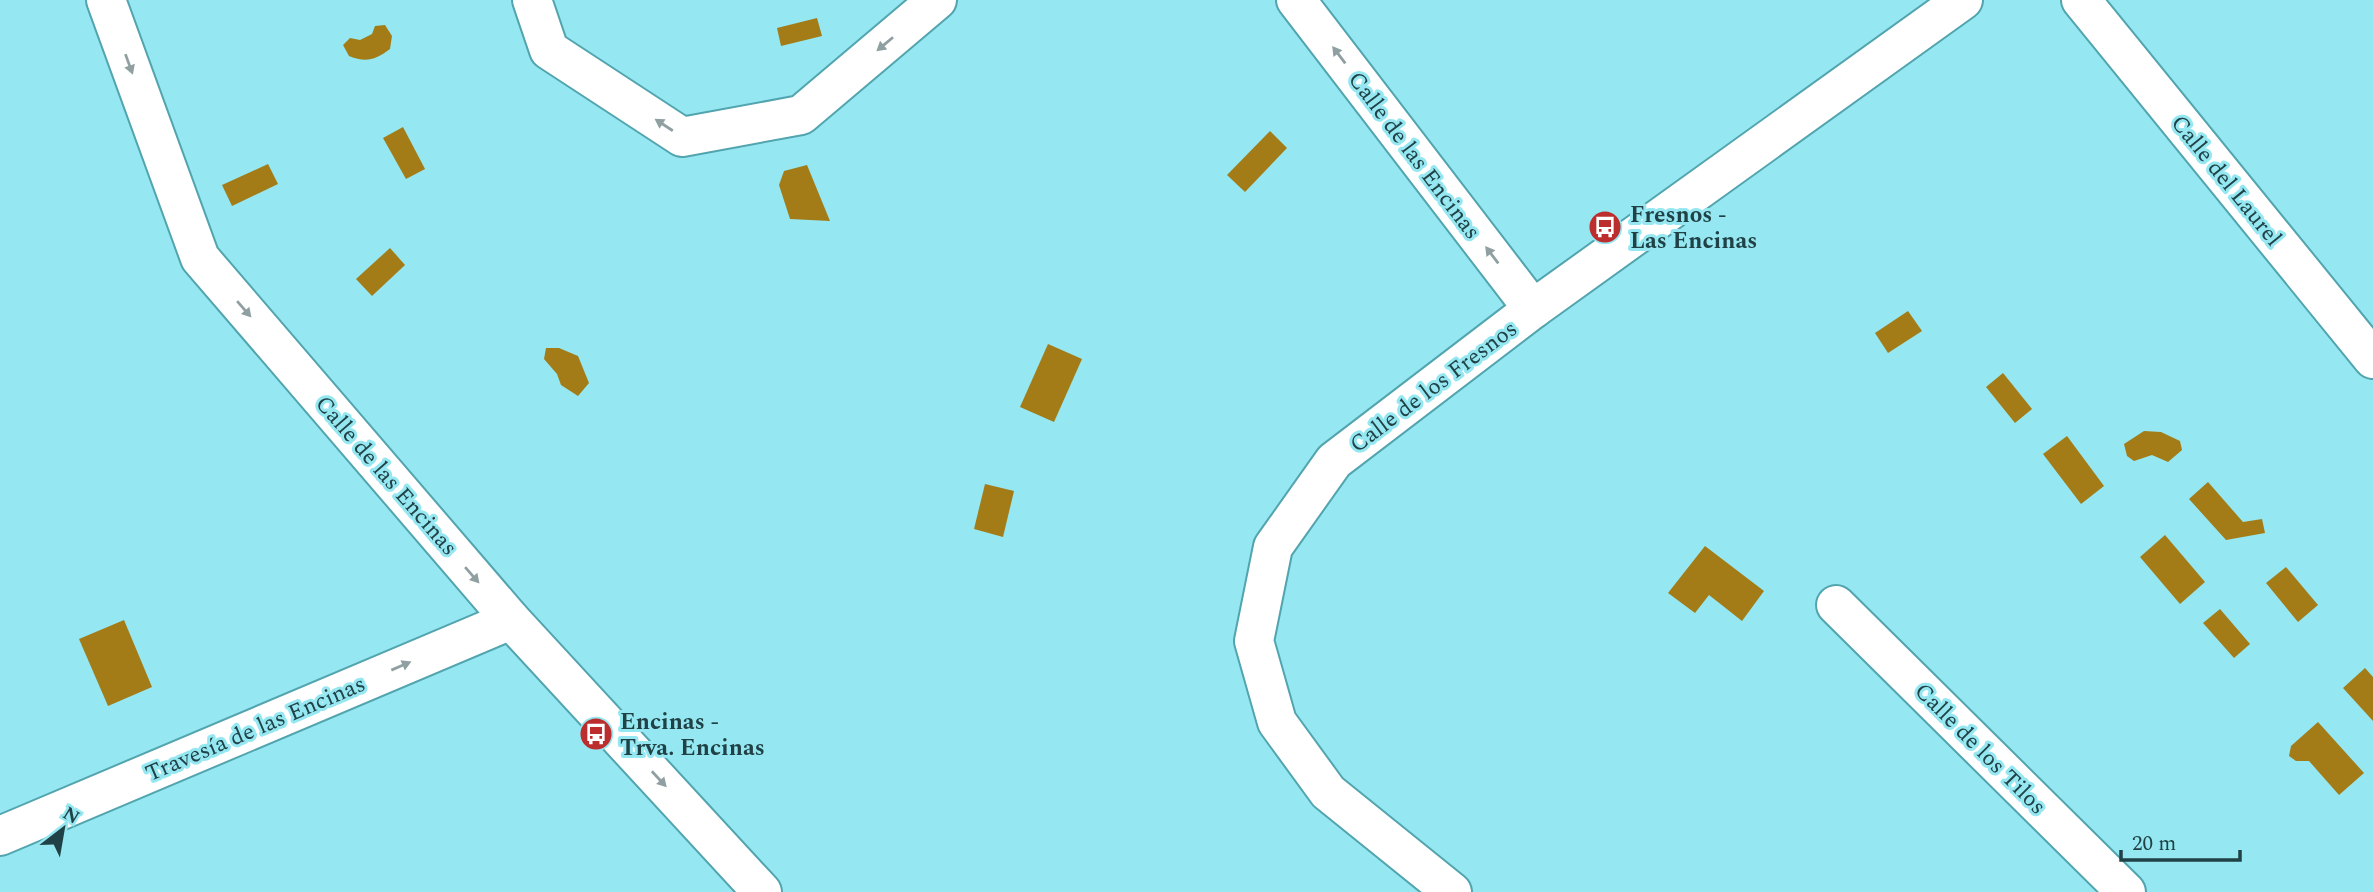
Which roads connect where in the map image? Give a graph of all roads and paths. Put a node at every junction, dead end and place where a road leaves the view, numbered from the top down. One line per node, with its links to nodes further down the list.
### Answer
1 (106, 0): 10 (street, Calle de las Encinas, one-way to 10)
2 (532, 0): 3 (street, one-way to 2)
3 (937, 0)
4 (1296, 0): 7 (street, Calle de las Encinas, one-way to 4)
5 (1963, 0): 7 (street, Calle de los Fresnos)
6 (2081, 0): 8 (street, Calle del Laurel)
7 (1533, 310): 13 (street, Calle de los Fresnos)
8 (2373, 359)
9 (1836, 605): 14 (street, Calle de los Tilos)
10 (511, 620): 11 (street, Travesía de las Encinas, one-way to 10); 12 (street, Calle de las Encinas, one-way to 12)
11 (0, 836)
12 (762, 892)
13 (1452, 892)
14 (2126, 892)

